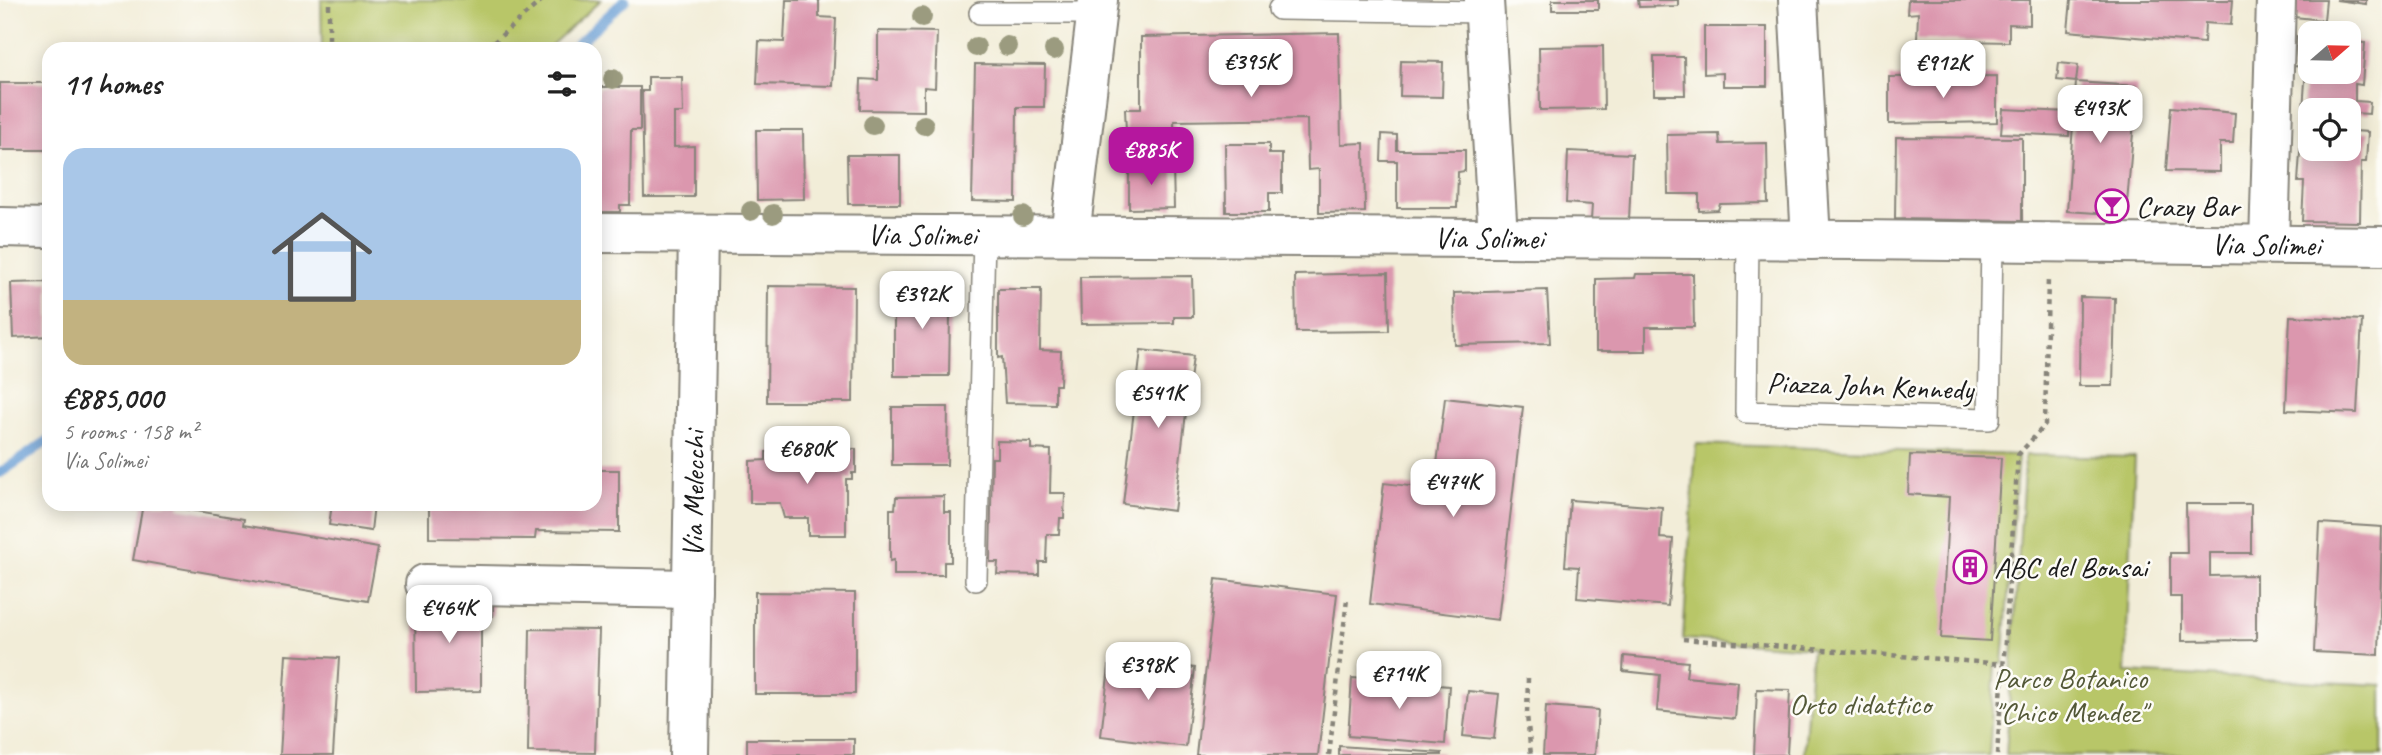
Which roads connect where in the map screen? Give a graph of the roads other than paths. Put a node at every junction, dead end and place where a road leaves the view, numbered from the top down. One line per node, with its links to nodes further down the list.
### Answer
1 (1798, 0): 15 (street)
2 (2276, 0): 17 (street)
3 (1484, 6): 5 (lane); 13 (street)
4 (1098, 7): 6 (lane); 11 (street)
5 (1279, 9)
6 (980, 13)
7 (0, 227): 8 (street)
8 (42, 228)
9 (602, 233): 10 (street, Via Solimei)
10 (698, 234): 12 (street, Via Solimei); 21 (street, Via Melecchi)
11 (1070, 235): 12 (street, Via Solimei); 13 (street, Via Solimei)
12 (984, 236): 19 (lane)
13 (1498, 237): 14 (street, Via Solimei)
14 (1748, 239): 15 (street, Via Solimei); 16 (lane, Piazza John Kennedy)
15 (1811, 240): 16 (street, Via Solimei)
16 (1992, 242): 17 (street, Via Solimei)
17 (2269, 244): 18 (street, Via Solimei)
18 (2382, 246)
19 (976, 580)
20 (425, 584): 21 (street)
21 (692, 589): 22 (street, Via Melecchi)
22 (690, 755)

